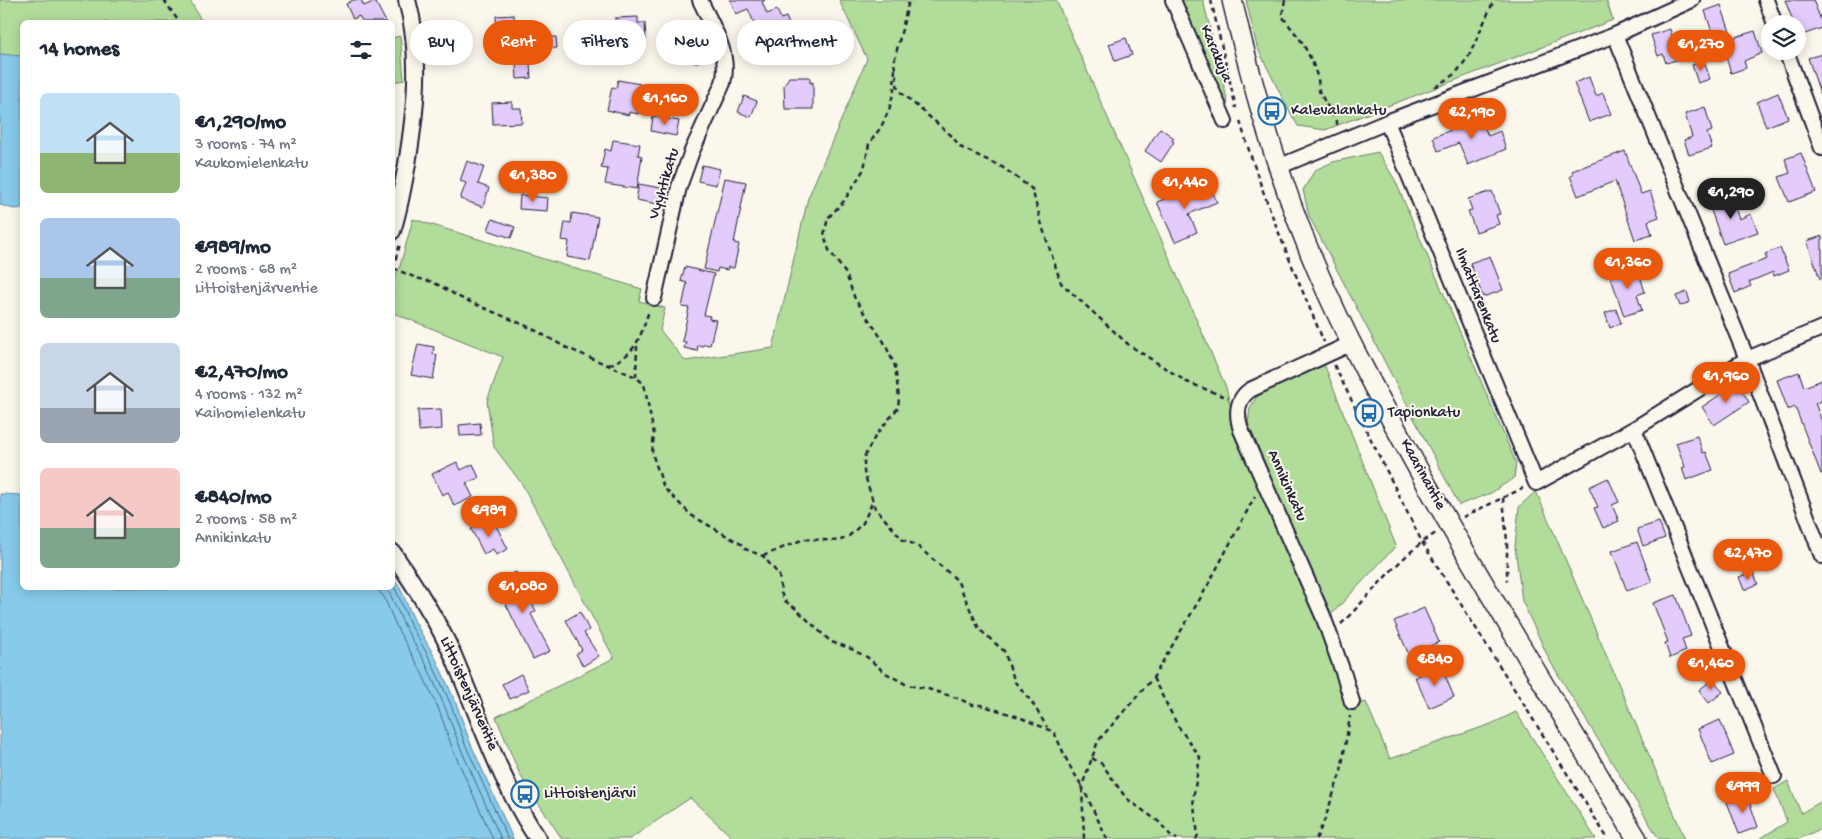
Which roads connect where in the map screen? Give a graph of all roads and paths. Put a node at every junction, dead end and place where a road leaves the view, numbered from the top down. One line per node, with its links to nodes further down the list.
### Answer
1 (164, 0): 12 (path)
2 (407, 0): 22 (street)
3 (700, 0): 24 (street, Vyyhtikatu)
4 (909, 0): 15 (path)
5 (1174, 0): 17 (street, Karakuja)
6 (1232, 0): 21 (main road, Kaarinantie)
7 (1285, 0): 19 (path)
8 (1494, 0): 16 (path)
9 (1692, 0): 13 (street)
10 (1766, 0): 11 (street)
11 (1772, 15)
12 (178, 20)
13 (1615, 35): 18 (street); 28 (street)
14 (1789, 60): 20 (street)
15 (895, 69): 31 (path); 36 (path)
16 (1432, 89)
17 (1225, 121)
18 (1387, 122): 19 (street); 34 (street, Ilmattarenkatu)
19 (1346, 140): 21 (street)
20 (1822, 148)
21 (1278, 167): 26 (main road, Kaarinantie)
22 (395, 218)
23 (395, 270): 29 (path)
24 (654, 298): 27 (path)
25 (1822, 328): 28 (street)
26 (1350, 344): 31 (street); 56 (main road, Kaarinantie)
27 (637, 345): 29 (path); 30 (path)
28 (1747, 359): 32 (street); 41 (street)
29 (609, 365): 30 (path)
30 (636, 377): 40 (path)
31 (1239, 402): 33 (street, Annikinkatu)
32 (1634, 429): 34 (street); 48 (street)
33 (1264, 479): 43 (street, Annikinkatu); 44 (path)
34 (1536, 483): 35 (path)
35 (1503, 498): 37 (path); 42 (path)
36 (872, 501): 40 (path); 46 (path)
37 (1461, 518)
38 (1437, 532): 43 (path)
39 (395, 556): 50 (street, Littoistenjärventie)
40 (763, 556): 46 (path)
41 (1822, 556)
42 (1506, 581)
43 (1329, 634): 45 (street, Annikinkatu)
44 (1153, 678): 47 (path); 54 (path)
45 (1352, 702): 55 (path)
46 (1048, 728): 49 (path)
47 (1092, 758): 49 (path); 53 (path)
48 (1774, 776)
49 (1082, 786): 51 (path); 52 (path)
50 (538, 839)
51 (1084, 839)
52 (1107, 839)
53 (1177, 839)
54 (1196, 839)
55 (1316, 839)
56 (1637, 839)

